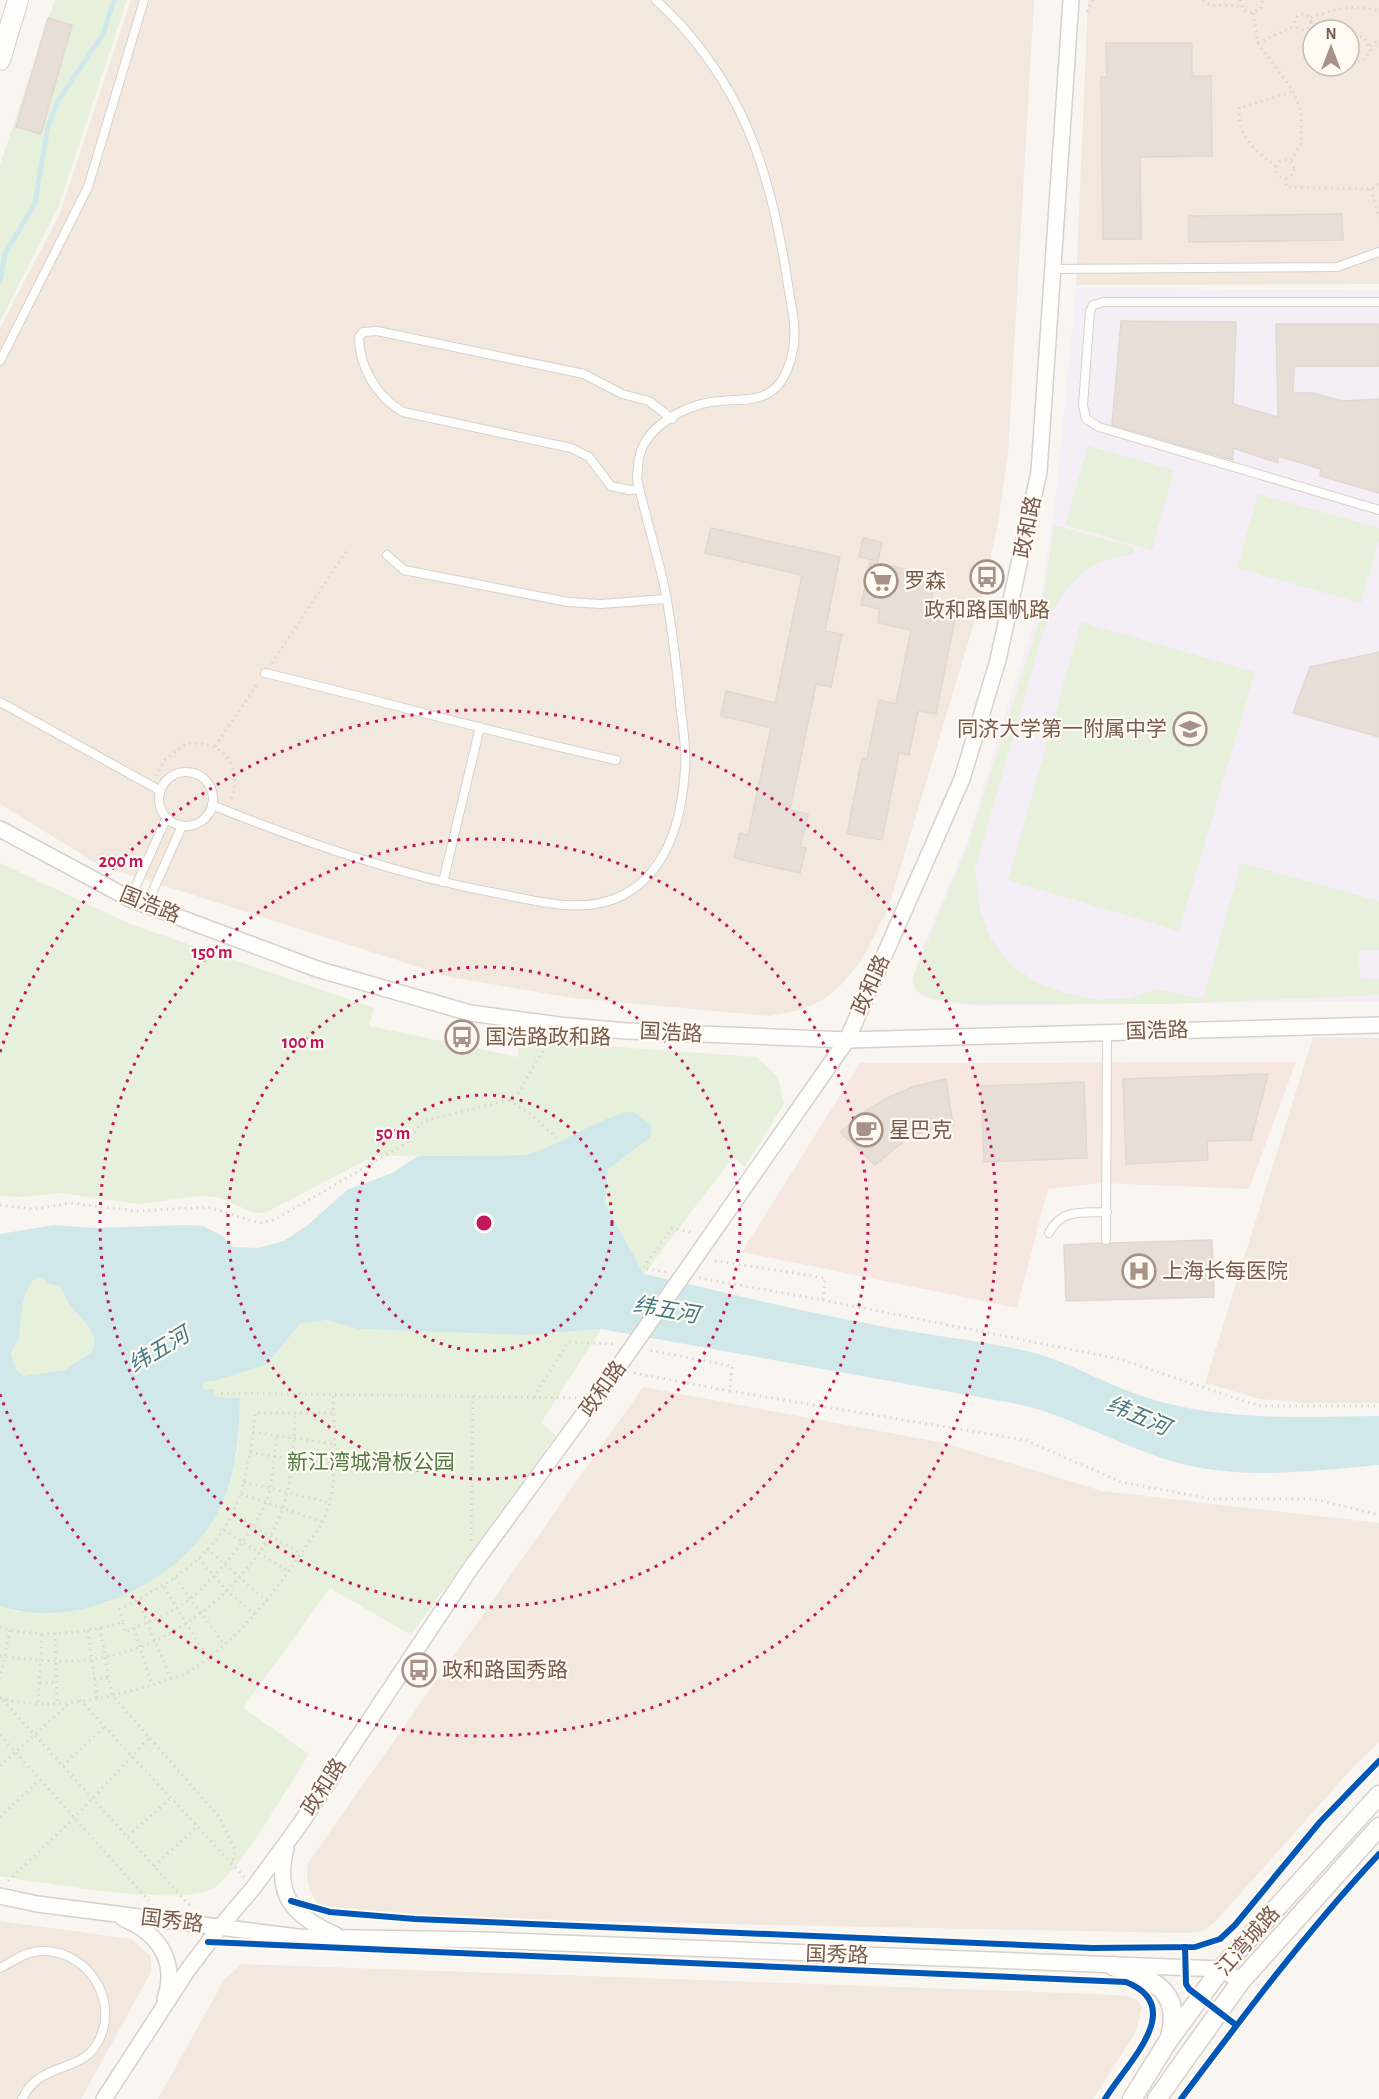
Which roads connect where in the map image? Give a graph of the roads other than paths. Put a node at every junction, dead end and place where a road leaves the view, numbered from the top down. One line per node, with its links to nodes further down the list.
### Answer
1 (18, 0): 5 (main road)
2 (144, 0): 9 (lane)
3 (656, 0): 10 (lane)
4 (1071, 0): 7 (street, 政和路)
5 (0, 60)
6 (1379, 252): 7 (lane)
7 (1054, 269): 29 (street, 政和路)
8 (1379, 302): 12 (lane)
9 (0, 361)
10 (672, 418): 11 (lane); 11 (lane)
11 (639, 489): 14 (lane)
12 (1379, 510)
13 (387, 555): 14 (lane)
14 (666, 599): 24 (lane)
15 (265, 673): 17 (lane)
16 (0, 702): 19 (lane)
17 (480, 727): 18 (lane); 24 (lane)
18 (616, 760)
19 (159, 790): 20 (lane); 21 (lane)
20 (212, 805): 22 (lane); 24 (lane)
21 (166, 819): 22 (lane); 25 (lane)
22 (182, 826): 26 (lane)
23 (0, 829): 25 (street, 国浩路)
24 (443, 882)
25 (130, 899): 26 (street, 国浩路)
26 (147, 904): 29 (street, 国浩路)
27 (1379, 1025): 28 (street, 国浩路)
28 (1107, 1033): 29 (street, 国浩路); 30 (lane)
29 (847, 1040): 34 (street, 政和路, bridge)
30 (1107, 1212): 31 (lane); 32 (lane)
31 (1049, 1233)
32 (1106, 1240)
33 (1379, 1795): 42 (street, 江湾城路)
34 (301, 1823): 38 (street, 政和路); 39 (street, 政和路)
35 (1379, 1827): 43 (street, 江湾城路)
36 (0, 1896): 37 (street, 国秀路)
37 (107, 1912): 38 (street, 国秀路); 44 (street, 政和路)
38 (213, 1926): 39 (street, 国秀路); 44 (street, 政和路)
39 (344, 1938): 40 (street, 国秀路)
40 (1113, 1966): 42 (street, 国秀路); 45 (street)
41 (0, 1968): 46 (lane)
42 (1221, 1969): 43 (street, 国秀路); 45 (street, 江湾城路)
43 (1242, 1981): 49 (street, 江湾城路)
44 (163, 2007): 47 (street, 政和路)
45 (1168, 2041): 48 (street, 江湾城路)
46 (22, 2099)
47 (104, 2099)
48 (1132, 2099)
49 (1157, 2099)

